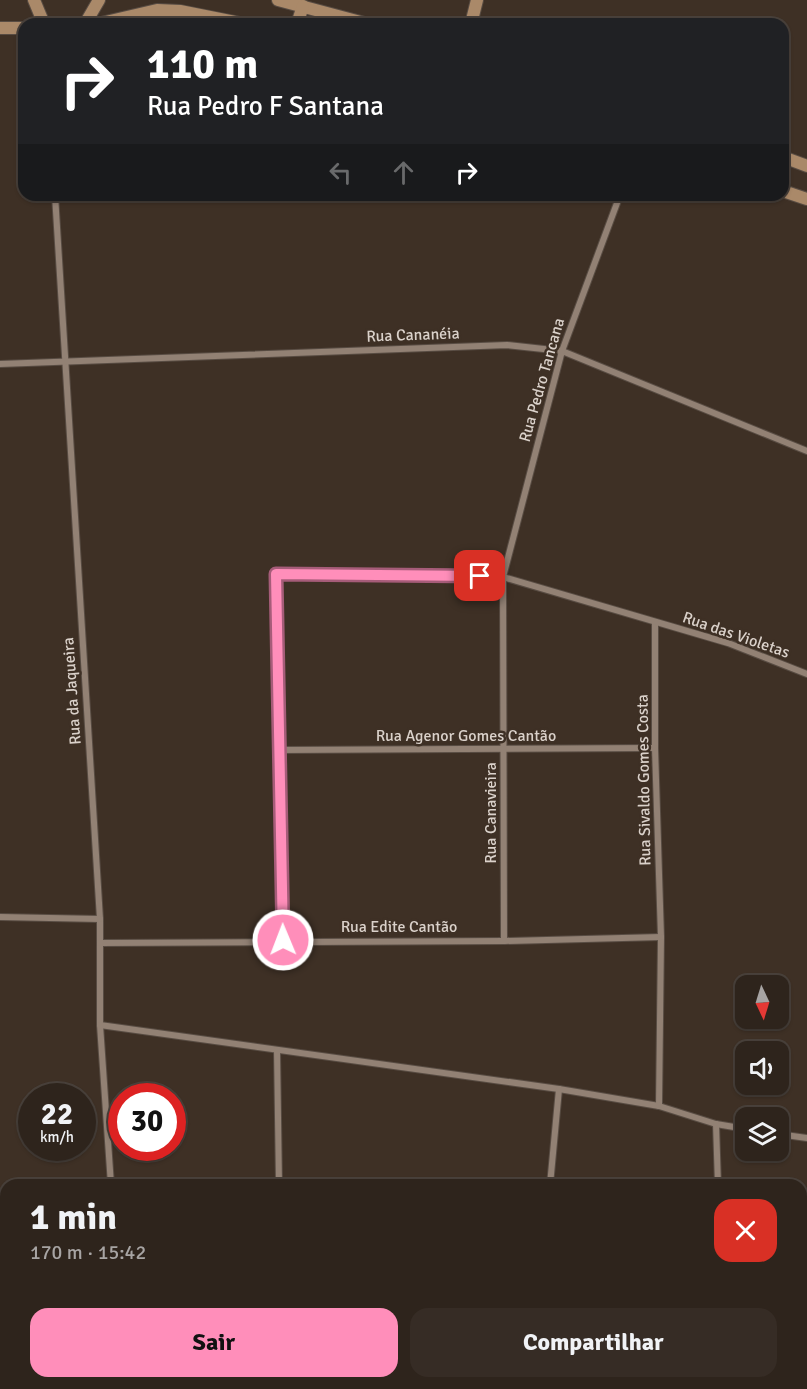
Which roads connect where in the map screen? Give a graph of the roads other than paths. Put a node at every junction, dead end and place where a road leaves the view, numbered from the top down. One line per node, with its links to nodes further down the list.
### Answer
1 (34, 0): 6 (street)
2 (99, 0): 7 (street)
3 (278, 0): 5 (street)
4 (477, 0): 12 (street)
5 (303, 6): 10 (street); 11 (street)
6 (42, 18)
7 (89, 18)
8 (123, 18): 9 (street)
9 (212, 18)
10 (299, 18)
11 (346, 18)
12 (472, 18)
13 (0, 28): 14 (street)
14 (18, 28)
15 (789, 159): 16 (street)
16 (807, 166)
17 (789, 193): 18 (street)
18 (806, 197)
19 (55, 201): 22 (street, Rua da Jaqueira)
20 (618, 201): 21 (street, Rua Pedro Tancana)
21 (562, 351): 22 (street, Rua Cananéia); 24 (street, Rua Cananéia); 25 (street, Rua Pedro Tancana)
22 (65, 361): 23 (street, Rua Cananéia); 32 (street, Rua da Jaqueira)
23 (0, 364)
24 (807, 451)
25 (503, 577): 26 (street, Rua das Violetas); 29 (street, Rua Canavieira); 30 (street, Rua das Violetas)
26 (656, 622): 27 (street, Rua das Violetas); 28 (street, Rua Sivaldo Gomes Costa)
27 (807, 674)
28 (655, 748): 29 (street, Rua Agenor Gomes Cantão); 33 (street, Rua Sivaldo Gomes Costa)
29 (504, 749): 30 (street, Rua Agenor Gomes Cantão); 35 (street, Rua Canavieira)
30 (278, 750): 34 (street)
31 (0, 917): 32 (street)
32 (99, 919): 36 (street, Rua da Jaqueira)
33 (662, 937): 35 (street, Rua Edite Cantão); 40 (street, Rua Sivaldo Gomes Costa)
34 (283, 940): 35 (street, Rua Edite Cantão); 36 (street, Rua Edite Cantão)
35 (504, 941)
36 (100, 943): 37 (street, Rua da Jaqueira)
37 (100, 1025): 38 (street); 45 (street, Rua da Jaqueira)
38 (276, 1050): 39 (street); 46 (street)
39 (559, 1089): 40 (street); 47 (street)
40 (659, 1106): 41 (street)
41 (716, 1124): 42 (street); 48 (street)
42 (735, 1127)
43 (789, 1136): 44 (street)
44 (807, 1138)
45 (111, 1179)
46 (279, 1179)
47 (551, 1179)
48 (718, 1179)

